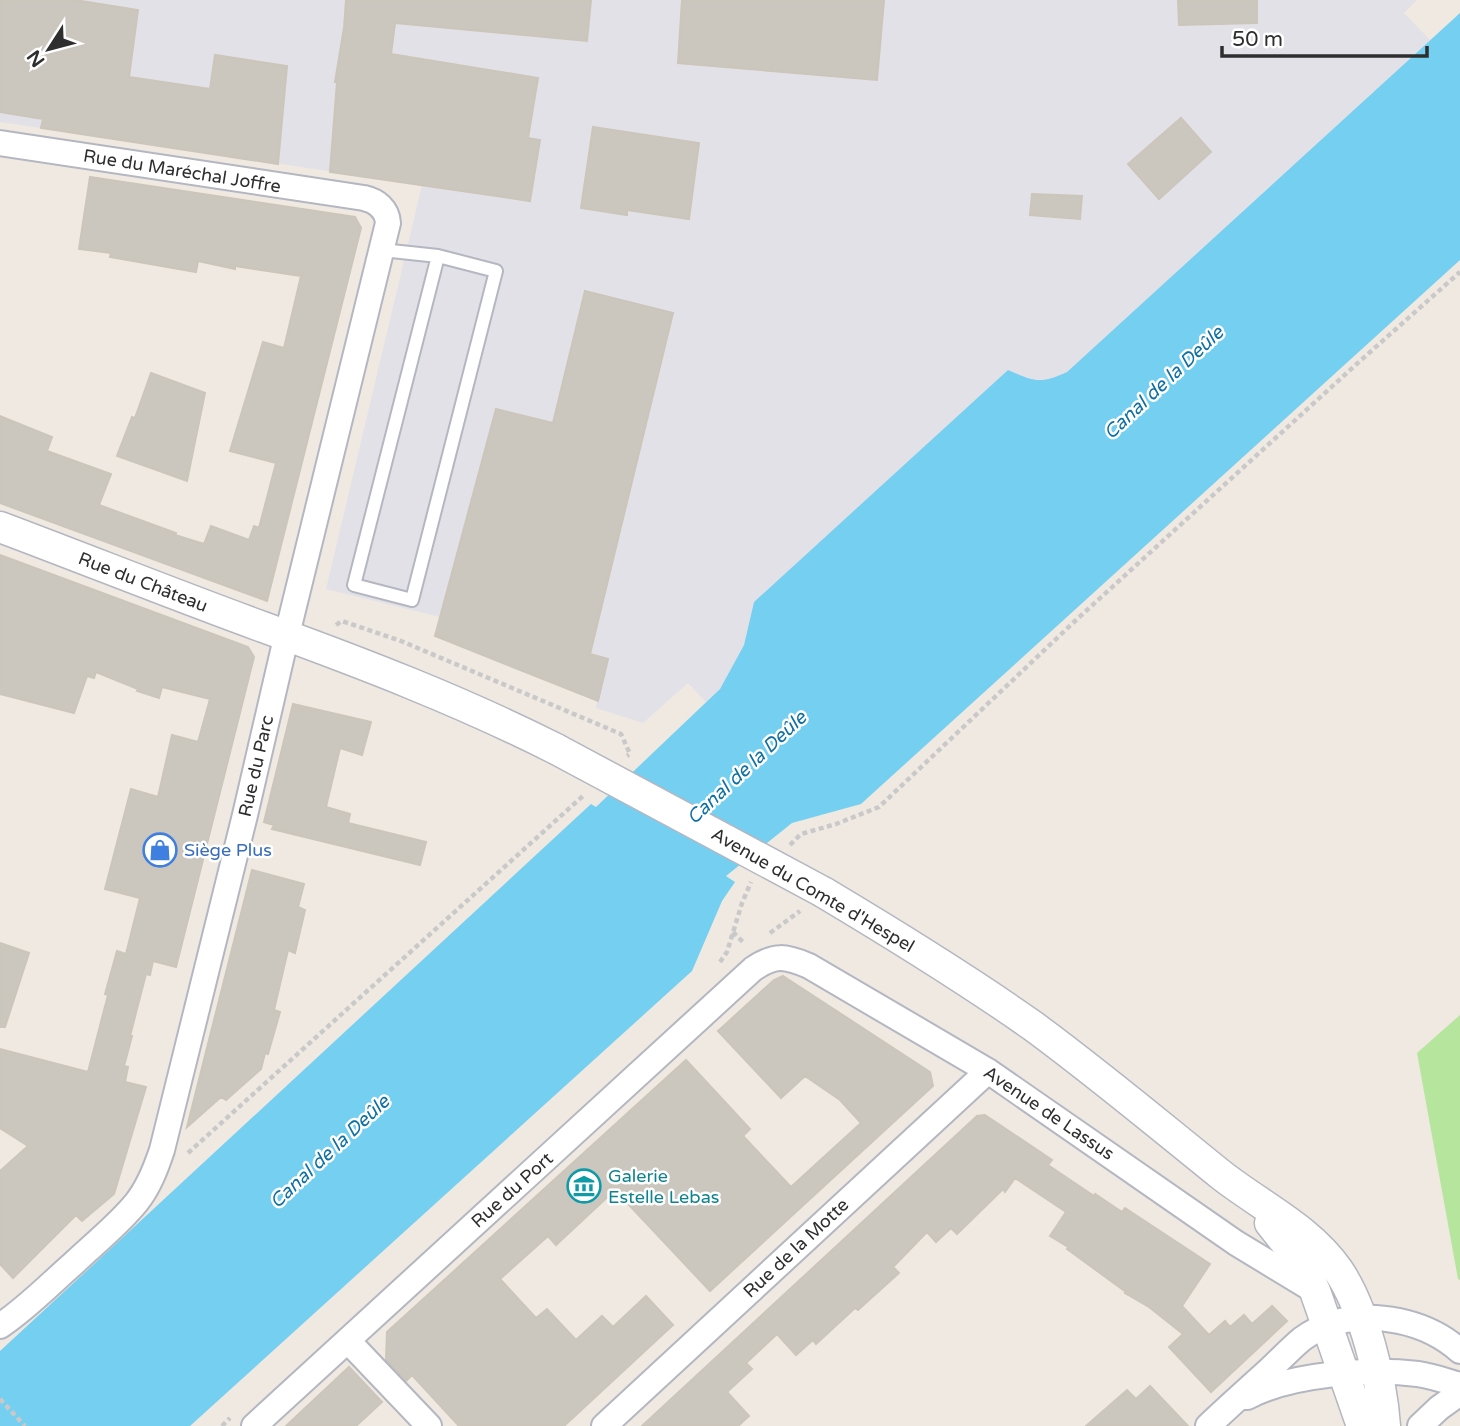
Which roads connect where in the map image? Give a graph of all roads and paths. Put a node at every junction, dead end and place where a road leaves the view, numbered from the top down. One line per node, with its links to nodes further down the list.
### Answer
1 (0, 143): 2 (street, Rue du Maréchal Joffre)
2 (364, 198): 3 (street, Rue du Parc)
3 (382, 250): 4 (lane); 7 (street, Rue du Parc)
4 (438, 256): 4 (lane)
5 (1460, 272): 10 (path)
6 (0, 527): 7 (street, Rue du Château)
7 (298, 639): 8 (path); 12 (street, Avenue du Comte d'Hespel, bridge); 17 (street, Rue du Parc)
8 (619, 763)
9 (589, 791): 17 (path)
10 (783, 850)
11 (755, 875): 13 (path)
12 (814, 900): 14 (path); 16 (street, Avenue du Comte d'Hespel)
13 (741, 903)
14 (766, 949): 15 (street, Avenue de Lassus); 22 (street, Rue du Port)
15 (988, 1071): 18 (street, Avenue de Lassus); 33 (street, Rue de la Motte)
16 (1223, 1176): 18 (street, Avenue du Comte d'Hespel); 19 (street, Avenue du Comte d'Hespel)
17 (150, 1180): 21 (street, Rue du Parc)
18 (1315, 1291): 20 (street, Avenue du Comte d'Hespel)
19 (1360, 1317): 20 (street); 23 (street); 24 (street, Avenue du Comte d'Hespel)
20 (1328, 1325): 25 (street, Avenue du Comte d'Hespel); 29 (street)
21 (0, 1326)
22 (348, 1340): 31 (street, Rue du Port); 32 (street)
23 (1460, 1352)
24 (1377, 1373): 25 (street); 26 (street); 36 (street, Avenue du Comte d'Hespel)
25 (1345, 1374): 29 (street); 35 (street, Avenue du Comte d'Hespel)
26 (1460, 1385)
27 (1460, 1393): 37 (street)
28 (0, 1399): 30 (path)
29 (1228, 1407): 34 (street)
30 (25, 1426)
31 (254, 1426)
32 (429, 1426)
33 (604, 1426)
34 (1208, 1426)
35 (1362, 1426)
36 (1385, 1426)
37 (1420, 1426)

